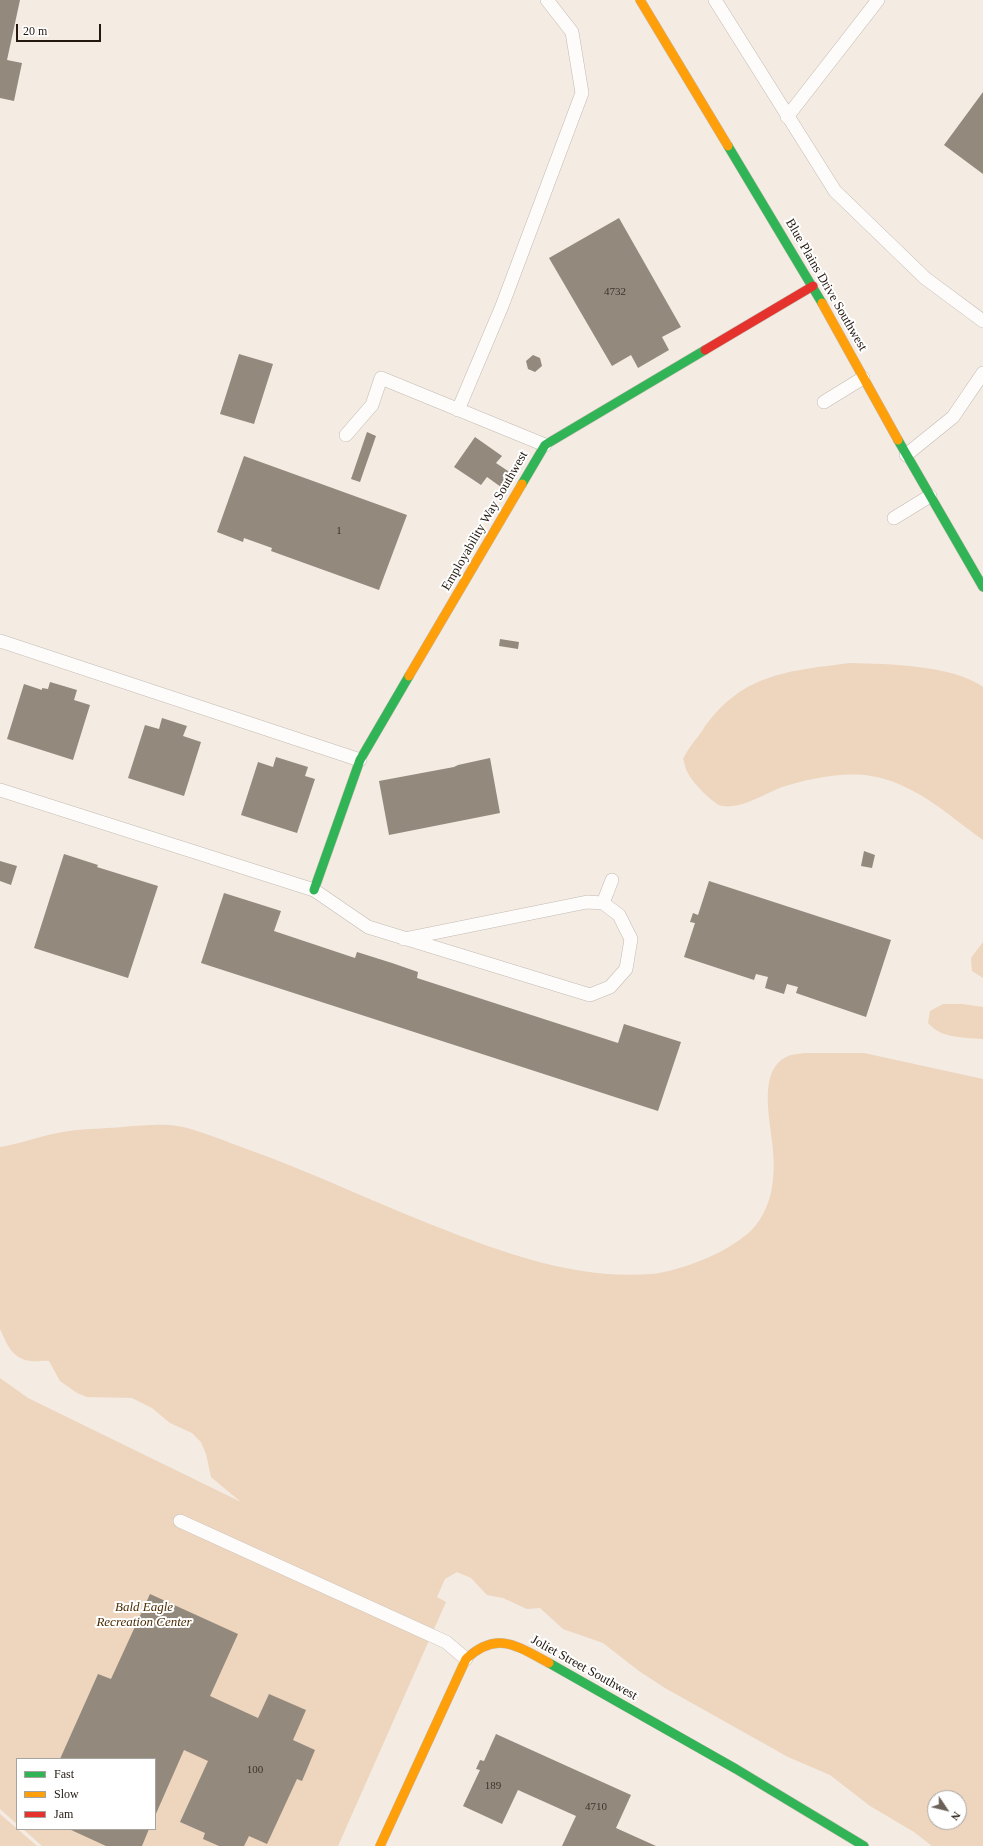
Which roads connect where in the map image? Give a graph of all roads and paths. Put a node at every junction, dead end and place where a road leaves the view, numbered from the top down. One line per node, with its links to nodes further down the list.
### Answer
1 (546, 0): 11 (lane)
2 (640, 0): 6 (street, Blue Plains Drive Southwest)
3 (715, 0): 5 (lane)
4 (878, 0): 5 (lane)
5 (787, 116): 7 (lane)
6 (813, 286): 9 (street, Blue Plains Drive Southwest); 13 (street, Employability Way Southwest)
7 (983, 321)
8 (983, 373): 14 (lane)
9 (864, 378): 10 (lane); 14 (street, Blue Plains Drive Southwest)
10 (824, 402)
11 (458, 410): 12 (lane); 13 (lane)
12 (346, 435)
13 (545, 445): 19 (street, Employability Way Southwest)
14 (906, 455): 15 (street, Blue Plains Drive Southwest)
15 (930, 496): 16 (lane); 17 (street, Blue Plains Drive Southwest)
16 (894, 518)
17 (983, 587)
18 (1, 646): 19 (lane)
19 (360, 760): 22 (street, Employability Way Southwest)
20 (0, 790): 22 (lane)
21 (612, 880): 23 (lane)
22 (314, 890): 24 (lane)
23 (603, 903): 24 (lane); 24 (lane)
24 (404, 939)
25 (180, 1521): 26 (lane)
26 (466, 1659): 27 (street, Joliet Street Southwest); 28 (street, Joliet Street Southwest)
27 (380, 1846)
28 (864, 1846)

